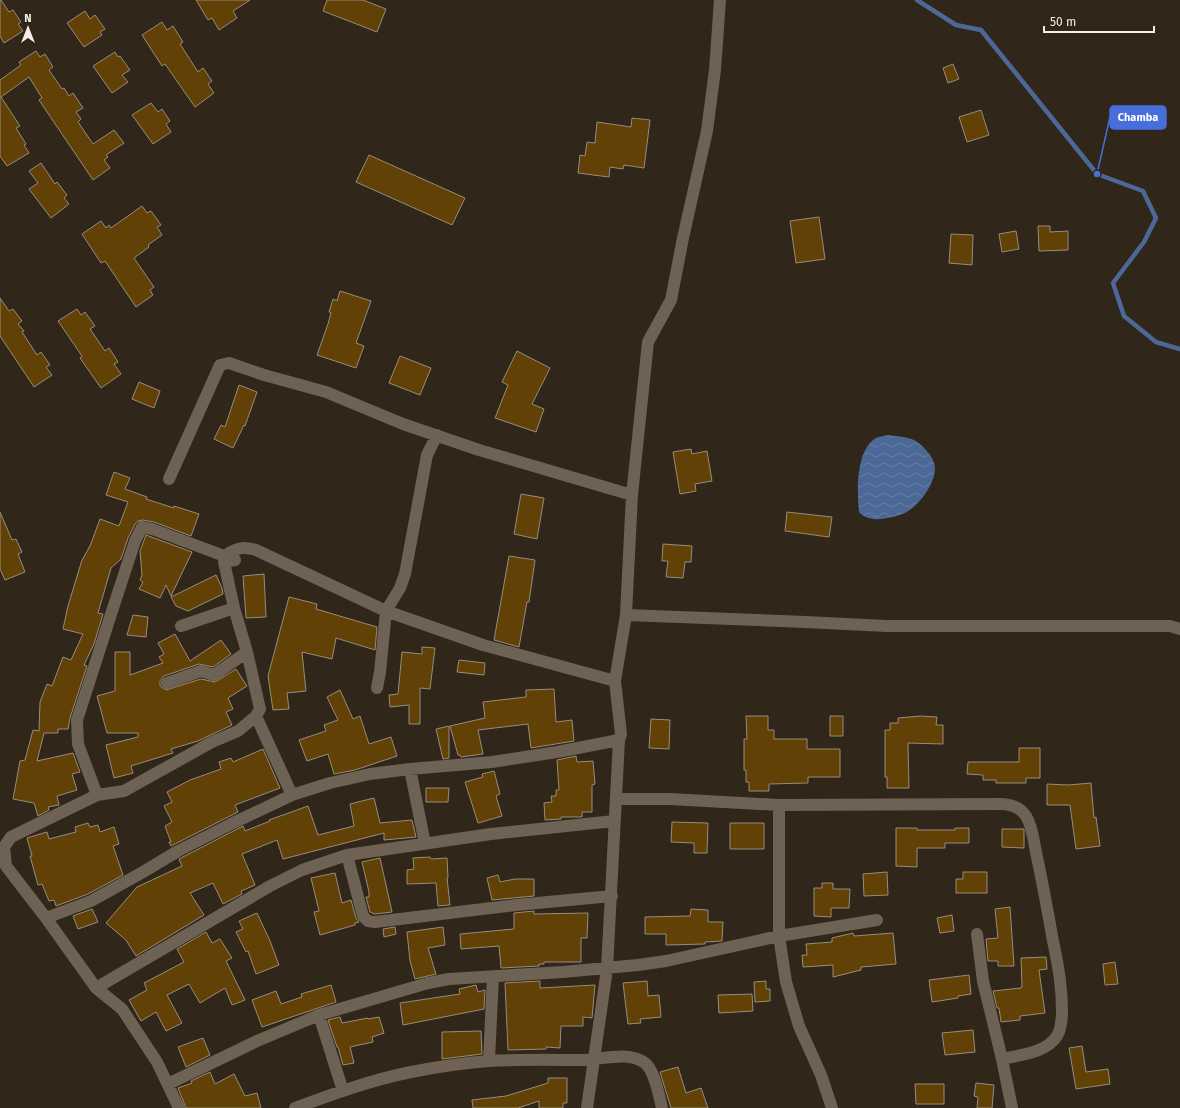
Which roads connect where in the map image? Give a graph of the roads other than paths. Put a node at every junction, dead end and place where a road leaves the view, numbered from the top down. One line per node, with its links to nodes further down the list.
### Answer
1 (720, 0): 4 (street)
2 (437, 435): 3 (street); 4 (street); 7 (street)
3 (169, 479)
4 (632, 496): 8 (street)
5 (235, 560): 6 (street); 7 (street); 18 (street)
6 (234, 608): 9 (street); 11 (street)
7 (386, 611): 12 (street); 14 (street)
8 (626, 615): 10 (street); 12 (street)
9 (181, 626)
10 (1180, 629)
11 (247, 652): 13 (street); 15 (street)
12 (615, 681): 16 (street)
13 (167, 683)
14 (377, 688)
15 (256, 716): 18 (street); 19 (street)
16 (619, 740): 17 (street); 20 (street)
17 (410, 769): 19 (street); 23 (street)
18 (97, 795): 26 (street)
19 (292, 795): 26 (street)
20 (616, 800): 21 (street); 22 (street)
21 (779, 805): 29 (street); 35 (street)
22 (614, 821): 23 (street); 25 (street)
23 (425, 844): 24 (street)
24 (347, 854): 25 (street); 32 (street)
25 (612, 896): 30 (street)
26 (46, 918): 32 (street)
27 (877, 920): 29 (street)
28 (977, 934): 35 (street)
29 (779, 936): 30 (street); 43 (street)
30 (607, 969): 31 (street); 34 (street)
31 (493, 976): 33 (street); 36 (street)
32 (96, 988): 37 (street)
33 (319, 1015): 37 (street); 38 (street)
34 (594, 1059): 36 (street); 41 (street); 42 (street)
35 (1002, 1059): 44 (street)
36 (489, 1061): 38 (street)
37 (168, 1084): 39 (street)
38 (343, 1091): 40 (street)
39 (179, 1108)
40 (295, 1108)
41 (587, 1108)
42 (662, 1108)
43 (832, 1108)
44 (1012, 1108)

